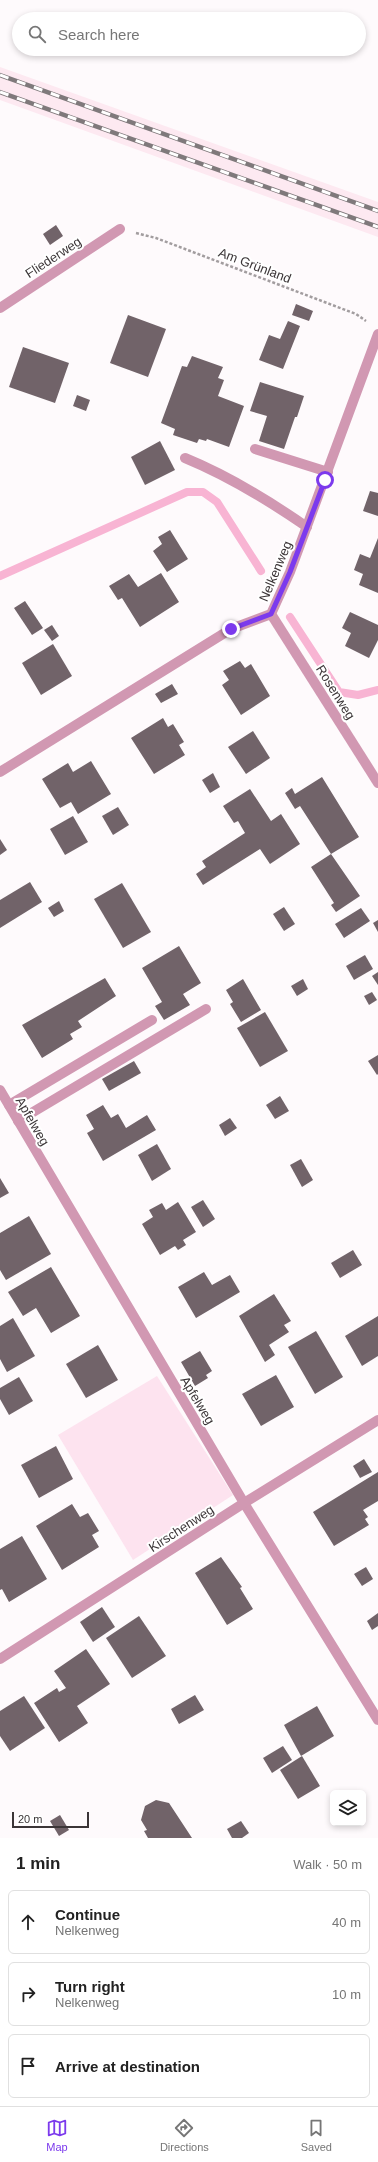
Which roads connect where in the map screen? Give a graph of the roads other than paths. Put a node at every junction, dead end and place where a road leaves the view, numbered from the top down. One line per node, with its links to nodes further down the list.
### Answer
1 (120, 228): 2 (street, Fliederweg)
2 (0, 308)
3 (378, 334): 6 (street, Nelkenweg)
4 (255, 449): 6 (street)
5 (185, 458): 7 (street)
6 (328, 472): 7 (street, Nelkenweg)
7 (308, 527): 8 (street, Nelkenweg)
8 (271, 614): 9 (street, Nelkenweg); 10 (street, Rosenweg)
9 (0, 772)
10 (378, 783)
11 (206, 1009): 15 (street)
12 (152, 1020): 14 (street)
13 (0, 1090): 14 (street, Apfelweg)
14 (9, 1105): 15 (street, Apfelweg)
15 (18, 1121): 17 (street, Apfelweg)
16 (378, 1420): 17 (street, Kirschenweg)
17 (244, 1503): 18 (street, Kirschenweg); 19 (street, Apfelweg)
18 (0, 1660)
19 (378, 1720)

